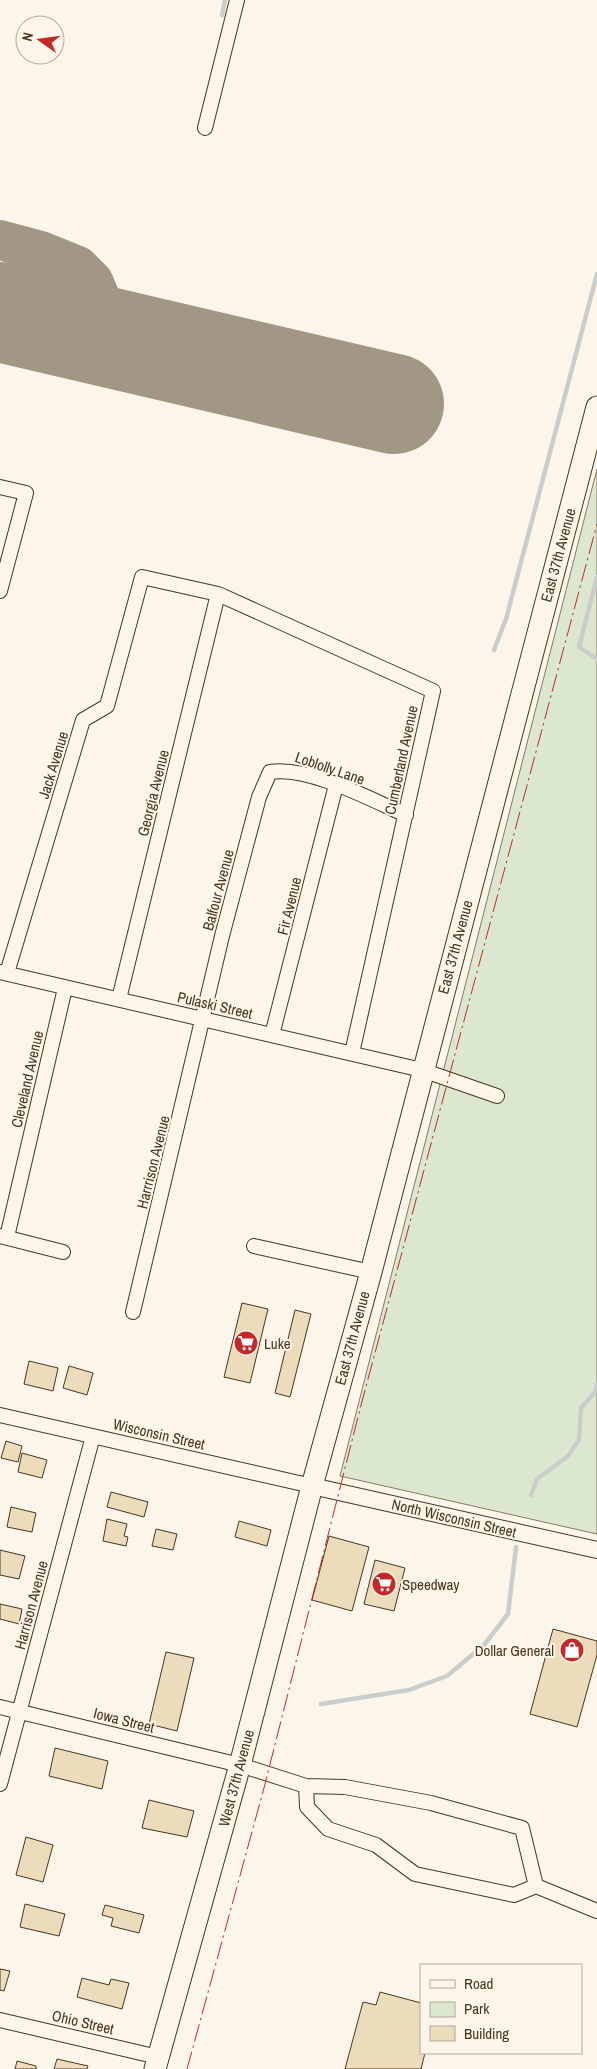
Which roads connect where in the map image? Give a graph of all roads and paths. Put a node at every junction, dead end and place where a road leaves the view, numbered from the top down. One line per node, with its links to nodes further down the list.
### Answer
1 (237, 0): 2 (street)
2 (205, 128)
3 (597, 407): 17 (main road, East 37th Avenue)
4 (0, 487): 6 (street)
5 (142, 577): 7 (street, Cumberland Avenue); 11 (street, Jack Avenue)
6 (0, 592)
7 (218, 594): 10 (street, Cumberland Avenue); 13 (street, Georgia Avenue)
8 (270, 772): 9 (street, Loblolly Lane); 14 (street, Balfour Avenue)
9 (336, 784): 10 (street, Loblolly Lane); 15 (street, Fir Avenue)
10 (406, 815): 16 (street, Cumberland Avenue)
11 (4, 973): 12 (street, Pulaski Street)
12 (65, 988): 13 (street, Pulaski Street); 19 (street, Cleveland Avenue)
13 (119, 999): 14 (street, Pulaski Street)
14 (204, 1019): 15 (street, Pulaski Street); 23 (street, Harrrison Avenue)
15 (272, 1035): 16 (street, Pulaski Street)
16 (352, 1053): 17 (street, Pulaski Street)
17 (422, 1070): 18 (street, Pulaski Street); 22 (main road, East 37th Avenue)
18 (497, 1096)
19 (4, 1236): 21 (street)
20 (254, 1246): 22 (street)
21 (63, 1252)
22 (370, 1272): 26 (main road, East 37th Avenue)
23 (133, 1312)
24 (0, 1415): 25 (street, Wisconsin Street)
25 (93, 1436): 26 (street, Wisconsin Street); 29 (street, Harrison Avenue)
26 (312, 1486): 27 (street, North Wisconsin Street); 30 (main road, West 37th Avenue)
27 (597, 1550)
28 (0, 1707): 29 (street, Iowa Street)
29 (19, 1712): 30 (street, Iowa Street); 31 (street, Harrison Avenue)
30 (240, 1765): 32 (street, Iowa Street); 36 (main road, West 37th Avenue)
31 (0, 1784)
32 (306, 1786): 33 (street); 33 (street, Iowa Street)
33 (536, 1886): 34 (street)
34 (597, 1911)
35 (0, 2020): 36 (street, Ohio Street)
36 (156, 2063)

